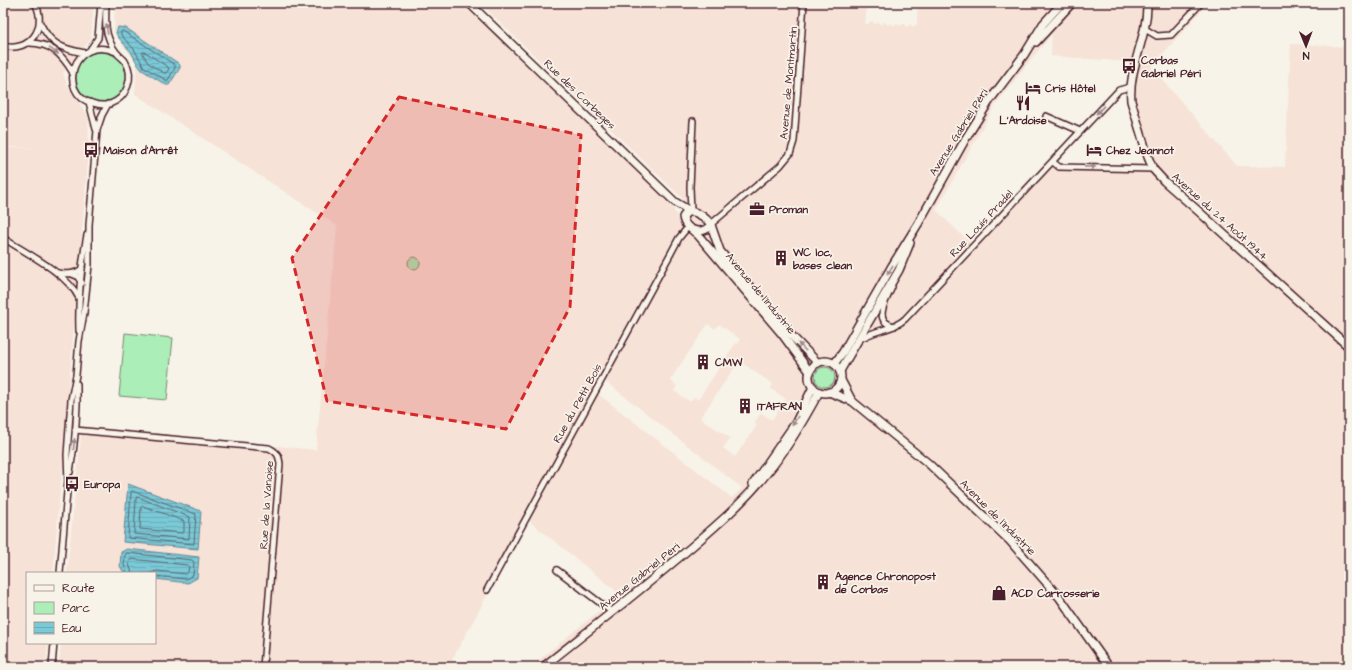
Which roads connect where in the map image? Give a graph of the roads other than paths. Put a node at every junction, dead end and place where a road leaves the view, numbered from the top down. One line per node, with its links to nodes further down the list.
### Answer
1 (35, 3): 10 (street)
2 (101, 3): 14 (street)
3 (106, 3): 15 (street, one-way to 3)
4 (469, 3): 27 (street, Rue des Corbeges)
5 (804, 3): 32 (street, Avenue de Montmartin)
6 (1062, 3): 16 (street, Avenue Gabriel Péri)
7 (1072, 3): 16 (street, Avenue Gabriel Péri)
8 (1147, 3): 11 (street)
9 (1201, 3): 11 (street)
10 (40, 23): 12 (street); 14 (street)
11 (1145, 29): 18 (street)
12 (26, 44): 13 (street); 17 (street, one-way to 17)
13 (3, 46)
14 (88, 51): 15 (street); 17 (street)
15 (116, 52): 20 (street)
16 (1024, 55): 30 (street, Avenue Gabriel Péri)
17 (73, 73): 19 (street)
18 (1130, 87): 24 (street, Rue Louis Pradel, one-way to 24); 26 (street)
19 (89, 102): 20 (street); 23 (street)
20 (108, 104): 23 (street)
21 (1046, 116): 24 (street)
22 (693, 121): 28 (street)
23 (96, 130): 31 (street)
24 (1080, 131): 25 (street, Rue Louis Pradel)
25 (1053, 162): 26 (street, one-way to 26); 44 (street, Rue Louis Pradel)
26 (1153, 169): 47 (street, Avenue du 24 Août 1944)
27 (675, 202): 28 (street, Rue des Corbeges); 29 (street, Rue des Corbeges)
28 (691, 211): 29 (street); 32 (street, Rue des Corbeges)
29 (683, 217): 33 (street, Avenue de l'Industrie)
30 (918, 224): 37 (street, Avenue Gabriel Péri); 49 (street, Avenue Gabriel Péri, one-way to 49)
31 (89, 225): 35 (street); 36 (street)
32 (711, 225): 33 (street); 48 (street, Avenue de l'Industrie, one-way to 32)
33 (690, 229): 51 (street, Avenue de l'Industrie); 63 (street, Rue du Petit Bois)
34 (3, 238): 38 (street)
35 (89, 265): 40 (street); 43 (street)
36 (82, 268): 39 (street); 40 (street)
37 (899, 270): 44 (street); 46 (street, Avenue Gabriel Péri)
38 (57, 273): 39 (street); 41 (street)
39 (72, 274): 40 (street)
40 (81, 281): 41 (street); 42 (street); 43 (street)
41 (68, 283): 42 (street)
42 (80, 299): 45 (street)
43 (84, 313): 45 (street)
44 (895, 327): 46 (street, Rue Louis Pradel)
45 (79, 341): 52 (street)
46 (857, 341): 50 (street, Avenue Gabriel Péri)
47 (1349, 347)
48 (818, 363): 49 (street); 51 (street)
49 (834, 364): 50 (street)
50 (840, 371): 53 (street)
51 (810, 372): 54 (street)
52 (76, 375): 58 (street); 59 (street)
53 (841, 380): 56 (street); 57 (street, Avenue de l'Industrie)
54 (813, 387): 55 (street); 60 (street, Avenue Gabriel Péri, one-way to 60)
55 (819, 392): 56 (street); 60 (street, Avenue Gabriel Péri)
56 (829, 392): 57 (street, Avenue de l'Industrie)
57 (852, 401): 69 (street, Avenue de l'Industrie)
58 (75, 430): 59 (street, one-way to 58); 67 (street, Rue de la Vanoise)
59 (68, 482): 62 (street)
60 (745, 497): 64 (street, Avenue Gabriel Péri)
61 (557, 570): 64 (street)
62 (60, 572)
63 (487, 590)
64 (612, 612): 68 (street, Avenue Gabriel Péri)
65 (54, 644): 66 (street)
66 (52, 667)
67 (263, 667)
68 (542, 667)
69 (1109, 667)

